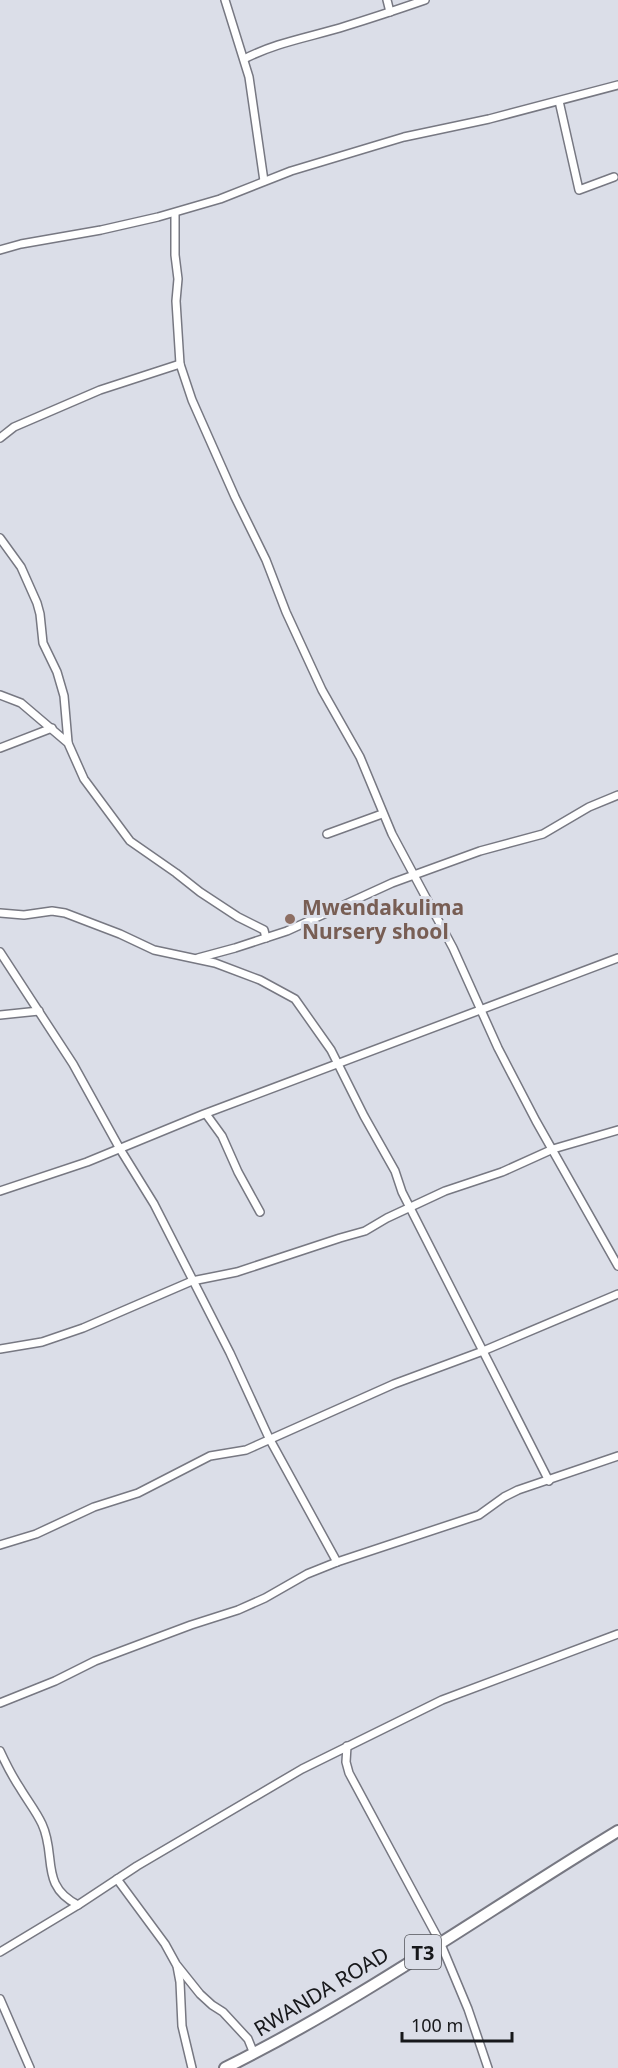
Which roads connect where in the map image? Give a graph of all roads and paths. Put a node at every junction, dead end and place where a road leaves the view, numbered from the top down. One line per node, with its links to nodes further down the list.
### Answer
1 (225, 0): 5 (street)
2 (387, 0): 4 (street)
3 (425, 0): 4 (street)
4 (390, 12): 5 (street)
5 (244, 59): 9 (street)
6 (618, 85): 7 (street)
7 (559, 101): 8 (street); 9 (street)
8 (614, 177)
9 (264, 181): 10 (street)
10 (175, 213): 11 (street); 12 (street)
11 (0, 250)
12 (180, 364): 13 (street); 20 (street)
13 (0, 438)
14 (0, 538): 17 (street)
15 (0, 694): 16 (street)
16 (52, 729): 17 (street); 18 (street)
17 (68, 743): 24 (street)
18 (0, 748)
19 (618, 795): 22 (street)
20 (382, 814): 21 (street); 22 (street)
21 (327, 834)
22 (415, 876): 24 (street); 28 (street)
23 (0, 912): 27 (street)
24 (266, 938): 27 (street)
25 (0, 952): 29 (street)
26 (618, 958): 28 (street)
27 (195, 959): 31 (street)
28 (482, 1010): 31 (street); 35 (street)
29 (39, 1011): 30 (street); 34 (street)
30 (0, 1015)
31 (338, 1064): 32 (street); 37 (street)
32 (207, 1114): 34 (street); 38 (street)
33 (618, 1130): 35 (street)
34 (120, 1149): 36 (street); 40 (street)
35 (553, 1149): 37 (street); 39 (street)
36 (0, 1191)
37 (411, 1207): 40 (street); 43 (street)
38 (260, 1212)
39 (618, 1266)
40 (192, 1281): 42 (street); 44 (street)
41 (618, 1294): 43 (street)
42 (0, 1349)
43 (483, 1351): 44 (street); 46 (street)
44 (269, 1438): 47 (street); 48 (street)
45 (618, 1456): 46 (street)
46 (549, 1481): 48 (street)
47 (0, 1545)
48 (337, 1562): 50 (street)
49 (618, 1634): 51 (street)
50 (0, 1703)
51 (347, 1746): 54 (street); 56 (street)
52 (0, 1751): 55 (street)
53 (618, 1831): 56 (highway, RWANDA ROAD / T3)
54 (117, 1879): 55 (street); 58 (street)
55 (78, 1905): 57 (street)
56 (440, 1942): 60 (highway, RWANDA ROAD / T3); 64 (street)
57 (0, 1952)
58 (176, 1964): 60 (street); 62 (street)
59 (0, 1999): 61 (street)
60 (254, 2054): 63 (highway, RWANDA ROAD / T3)
61 (30, 2068)
62 (192, 2068)
63 (225, 2068)
64 (488, 2068)

